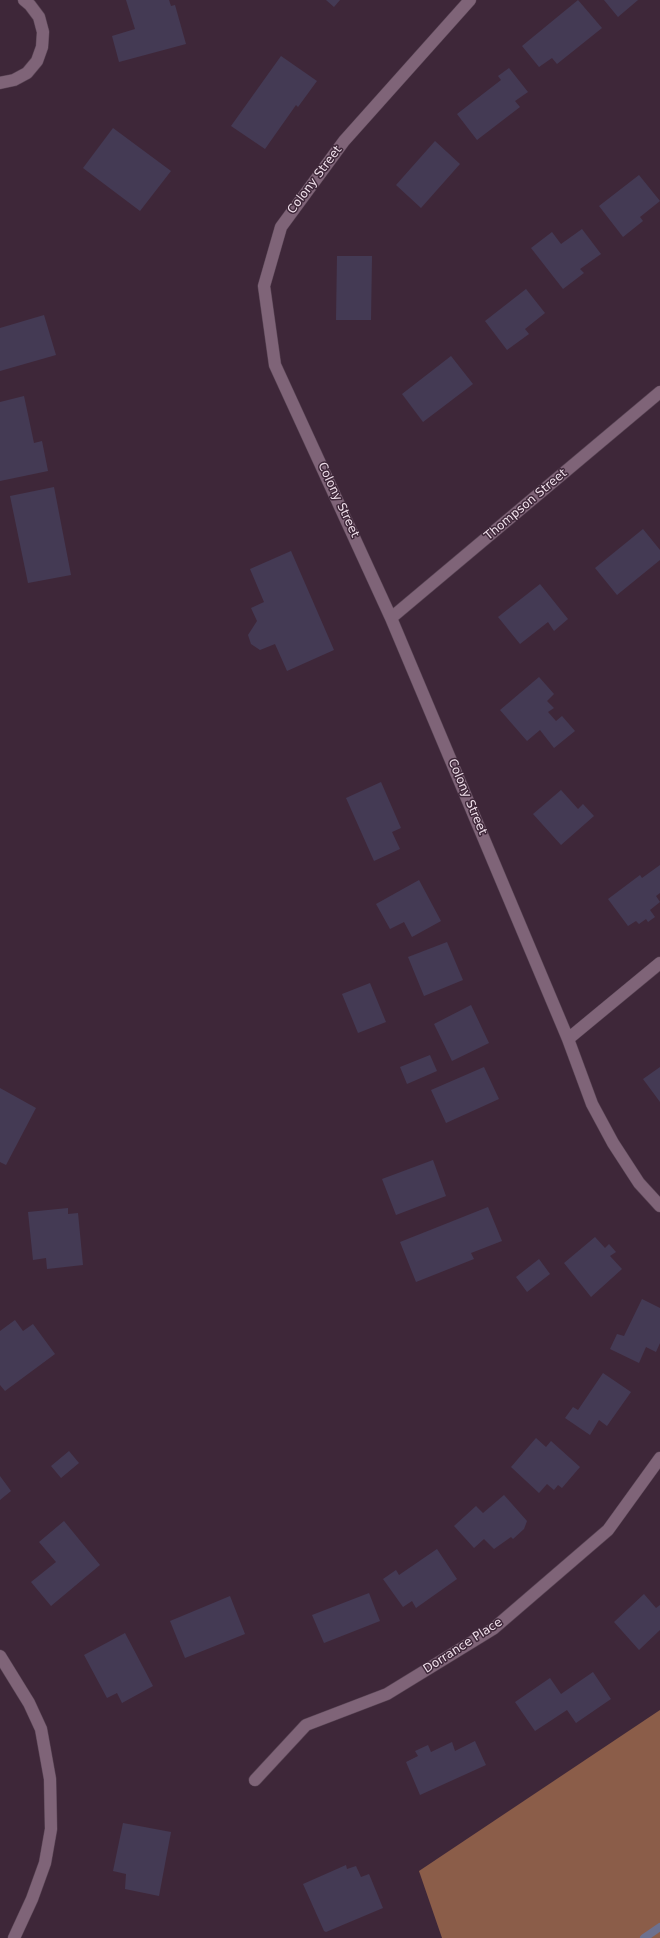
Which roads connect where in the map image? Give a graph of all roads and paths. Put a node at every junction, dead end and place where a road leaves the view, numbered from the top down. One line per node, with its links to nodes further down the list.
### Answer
1 (24, 0): 3 (street)
2 (470, 0): 5 (street, Colony Street)
3 (0, 83)
4 (660, 392): 5 (street, Thompson Street)
5 (391, 618): 7 (street, Colony Street)
6 (660, 963): 7 (street)
7 (568, 1039): 8 (street, Colony Street)
8 (660, 1206)
9 (660, 1458): 11 (street, Dorrance Place)
10 (0, 1656): 12 (street)
11 (255, 1780)
12 (14, 1938)

